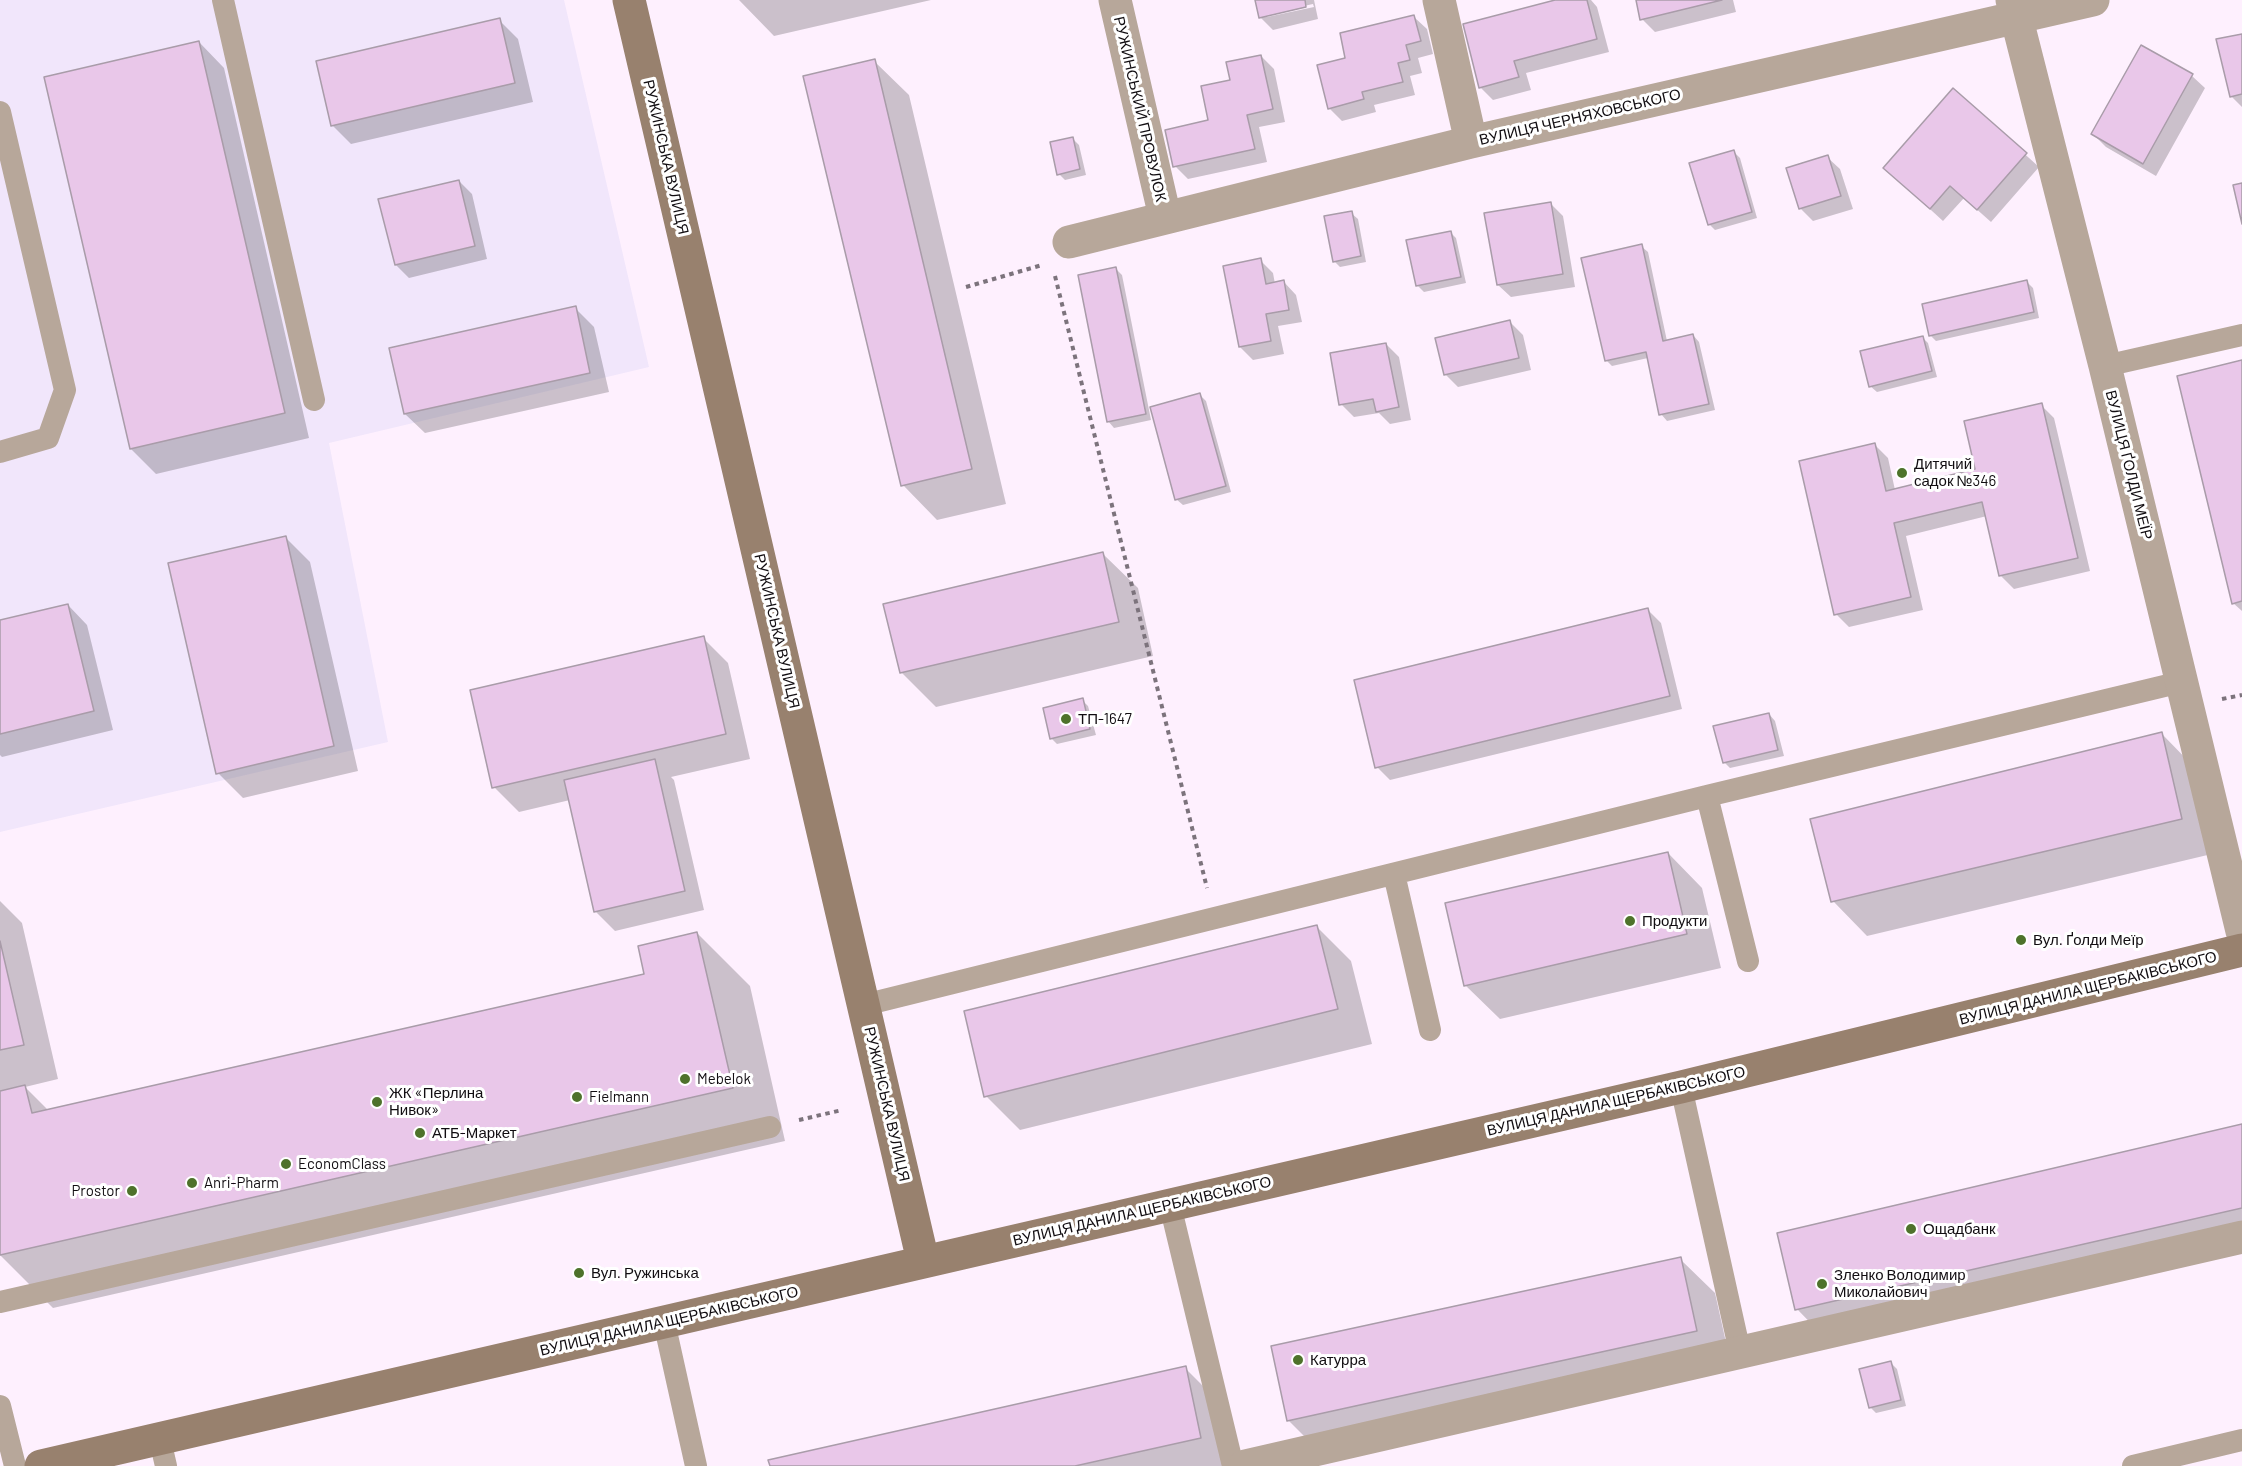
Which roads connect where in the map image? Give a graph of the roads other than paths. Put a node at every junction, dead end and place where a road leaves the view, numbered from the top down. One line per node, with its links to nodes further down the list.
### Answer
1 (223, 0): 13 (lane)
2 (629, 0): 21 (main road, РУЖИНСЬКА ВУЛИЦЯ)
3 (1115, 0): 9 (street, РУЖИНСЬКИЙ ПРОВУЛОК)
4 (1439, 0): 8 (street)
5 (2093, 0): 6 (street, ВУЛИЦЯ ЧЕРНЯХОВСЬКОГО)
6 (2014, 9): 8 (street, ВУЛИЦЯ ЧЕРНЯХОВСЬКОГО); 12 (street, ВУЛИЦЯ ҐОЛДИ МЕЇР)
7 (0, 112): 14 (lane)
8 (1471, 142): 9 (street, ВУЛИЦЯ ЧЕРНЯХОВСЬКОГО)
9 (1164, 217): 10 (street, ВУЛИЦЯ ЧЕРНЯХОВСЬКОГО)
10 (1060, 252)
11 (2242, 335): 12 (lane)
12 (2105, 366): 15 (street, ВУЛИЦЯ ҐОЛДИ МЕЇР)
13 (314, 400)
14 (0, 452)
15 (2181, 682): 16 (lane); 18 (street, ВУЛИЦЯ ҐОЛДИ МЕЇР)
16 (1707, 796): 17 (lane); 20 (lane)
17 (1394, 874): 21 (lane); 22 (lane)
18 (2242, 931)
19 (2242, 950): 23 (main road, ВУЛИЦЯ ДАНИЛА ЩЕРБАКІВСЬКОГО)
20 (1748, 961)
21 (864, 1005): 27 (main road, РУЖИНСЬКА ВУЛИЦЯ)
22 (1430, 1030)
23 (1681, 1087): 25 (main road, ВУЛИЦЯ ДАНИЛА ЩЕРБАКІВСЬКОГО); 30 (lane)
24 (770, 1127): 28 (lane)
25 (1170, 1205): 27 (main road, ВУЛИЦЯ ДАНИЛА ЩЕРБАКІВСЬКОГО); 37 (lane)
26 (2242, 1236): 30 (street)
27 (924, 1261): 29 (main road, ВУЛИЦЯ ДАНИЛА ЩЕРБАКІВСЬКОГО)
28 (0, 1302)
29 (664, 1322): 33 (main road, ВУЛИЦЯ ДАНИЛА ЩЕРБАКІВСЬКОГО); 36 (lane)
30 (1740, 1352): 38 (street)
31 (0, 1406): 34 (lane)
32 (2242, 1440): 39 (lane)
33 (163, 1453): 35 (main road, ВУЛИЦЯ ДАНИЛА ЩЕРБАКІВСЬКОГО)
34 (15, 1466)
35 (41, 1466)
36 (696, 1466)
37 (1233, 1466)
38 (1245, 1466)
39 (2133, 1466)

